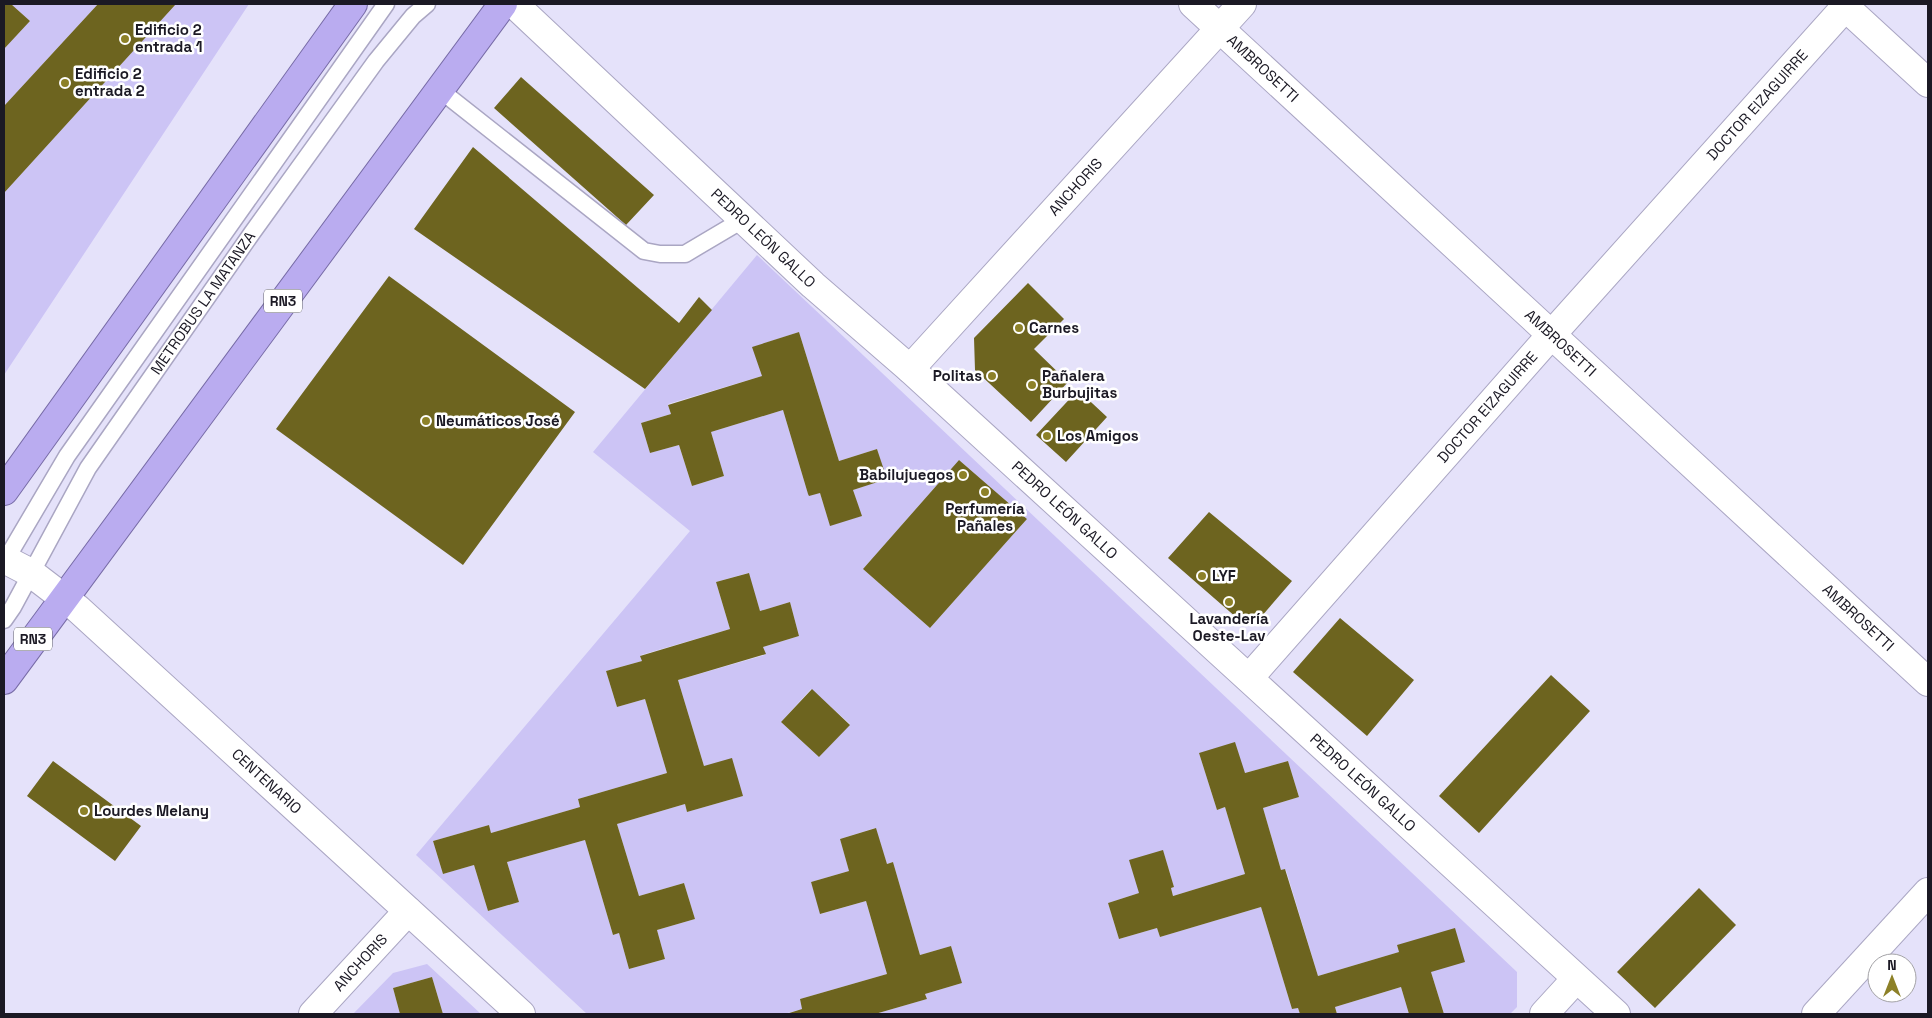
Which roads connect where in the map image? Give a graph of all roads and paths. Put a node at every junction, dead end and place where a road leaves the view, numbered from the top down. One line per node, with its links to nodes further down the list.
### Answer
1 (353, 4): 15 (highway)
2 (386, 4): 16 (lane, METROBUS LA MATANZA)
3 (427, 4): 17 (lane, METROBUS LA MATANZA)
4 (503, 4): 11 (highway, RN3)
5 (514, 4): 12 (street, PEDRO LEÓN GALLO)
6 (1193, 4): 9 (street, AMBROSETTI)
7 (1242, 4): 9 (street, ANCHORIS)
8 (1845, 5): 10 (street); 13 (street, DOCTOR EIZAGUIRRE)
9 (1220, 28): 13 (street, AMBROSETTI); 14 (street, ANCHORIS)
10 (1928, 83)
11 (440, 90): 12 (lane); 18 (highway, RN3)
12 (744, 219): 14 (street, PEDRO LEÓN GALLO)
13 (1552, 334): 20 (street, DOCTOR EIZAGUIRRE); 22 (street, AMBROSETTI)
14 (910, 369): 20 (street, PEDRO LEÓN GALLO)
15 (4, 491)
16 (4, 561): 17 (street, CENTENARIO)
17 (31, 573): 18 (street, CENTENARIO); 19 (lane, METROBUS LA MATANZA)
18 (63, 599): 21 (highway, RN3); 24 (street, CENTENARIO)
19 (4, 620)
20 (1250, 678): 25 (street, PEDRO LEÓN GALLO)
21 (4, 680)
22 (1928, 682)
23 (1928, 892): 30 (street)
24 (408, 911): 26 (street, ANCHORIS); 27 (street, CENTENARIO)
25 (1576, 979): 28 (street); 29 (street, PEDRO LEÓN GALLO)
26 (313, 1014)
27 (521, 1014)
28 (1544, 1014)
29 (1616, 1014)
30 (1816, 1014)

